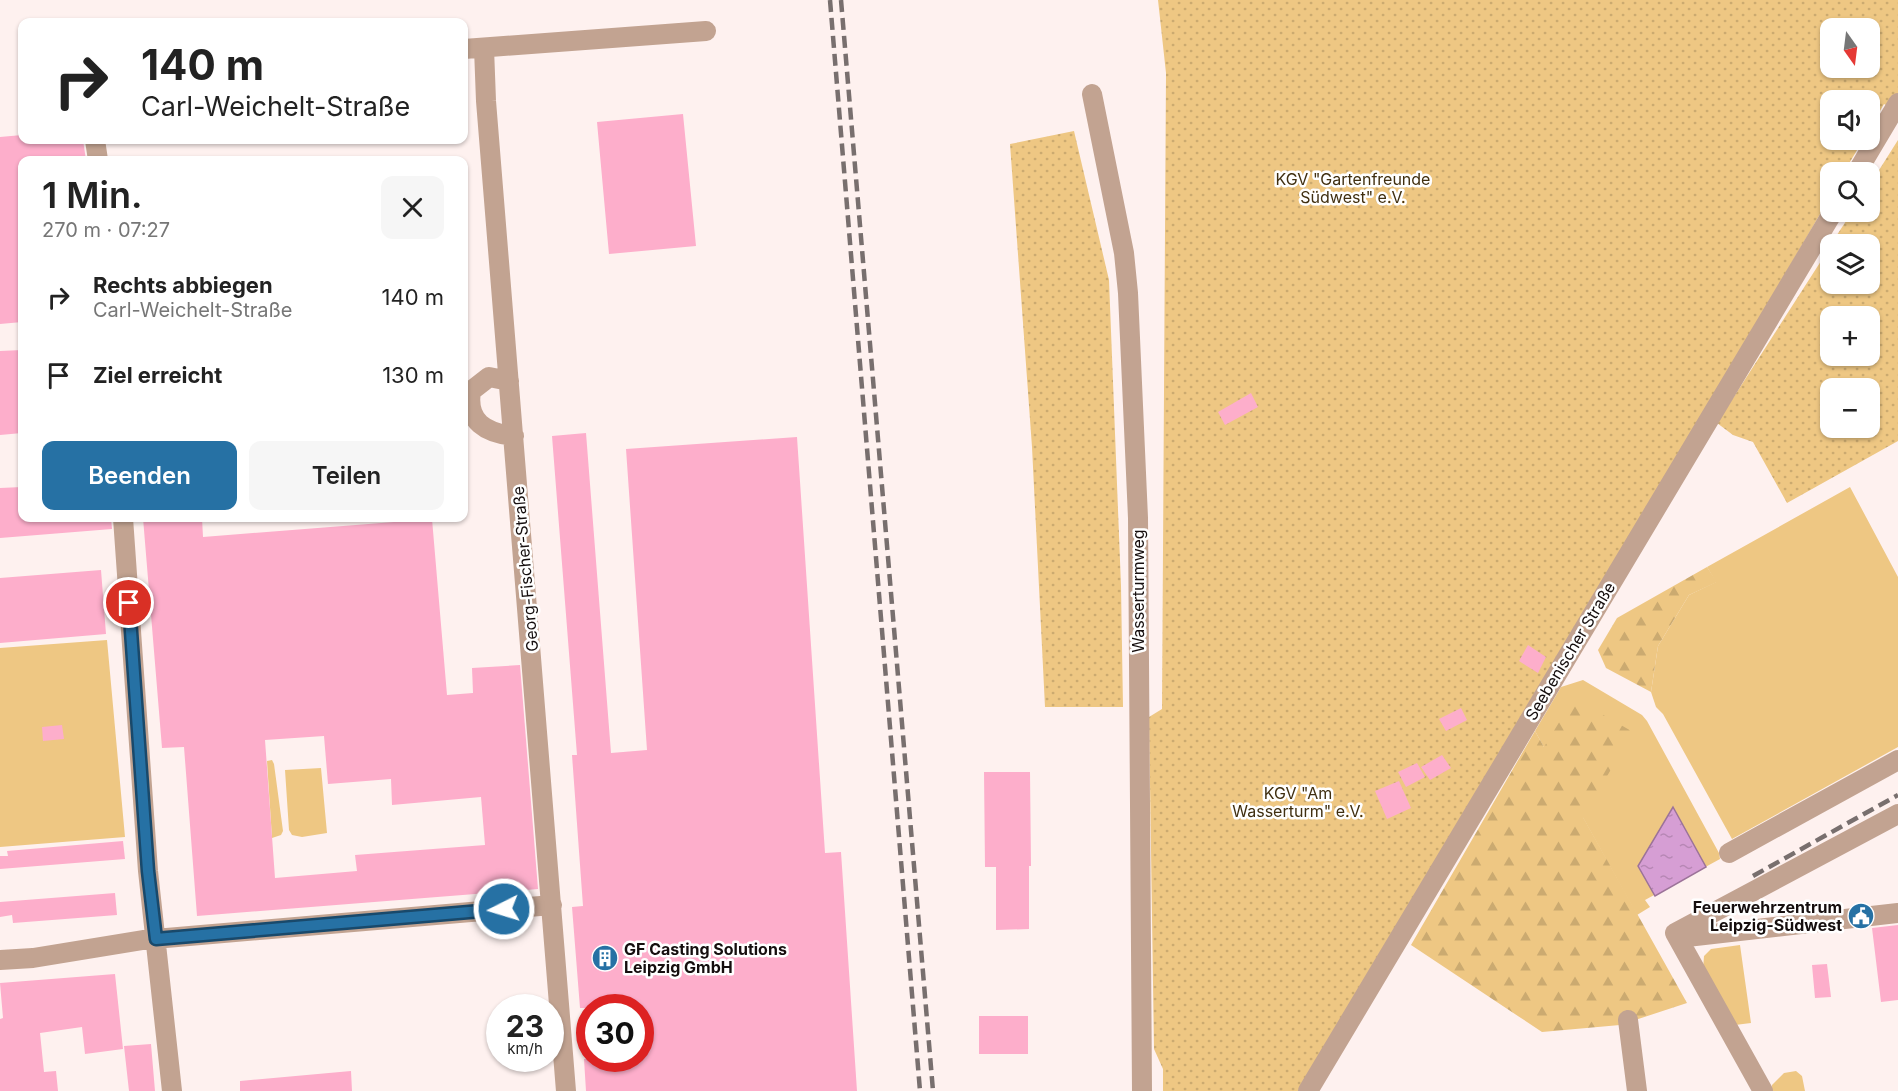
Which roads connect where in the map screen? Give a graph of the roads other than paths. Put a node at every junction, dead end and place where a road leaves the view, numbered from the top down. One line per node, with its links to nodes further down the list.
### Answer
1 (706, 30): 2 (street)
2 (484, 48): 3 (street); 8 (street, Georg-Fischer-Straße)
3 (468, 49)
4 (1092, 94): 22 (street, Wasserturmweg)
5 (1898, 103): 6 (street)
6 (1863, 162)
7 (1827, 222): 23 (street, Seebenischer Straße)
8 (509, 381): 9 (street, Georg-Fischer-Straße); 9 (street)
9 (514, 436): 14 (street, Georg-Fischer-Straße)
10 (123, 522): 16 (street)
11 (1898, 760): 13 (street)
12 (1898, 814): 17 (street)
13 (1729, 853)
14 (552, 905): 16 (street); 21 (street, Georg-Fischer-Straße)
15 (1898, 913): 17 (street)
16 (156, 939): 18 (street); 20 (street)
17 (1678, 939): 25 (street)
18 (0, 960)
19 (1628, 1020): 24 (street)
20 (172, 1091)
21 (566, 1091)
22 (1142, 1091)
23 (1308, 1091)
24 (1636, 1091)
25 (1763, 1091)

